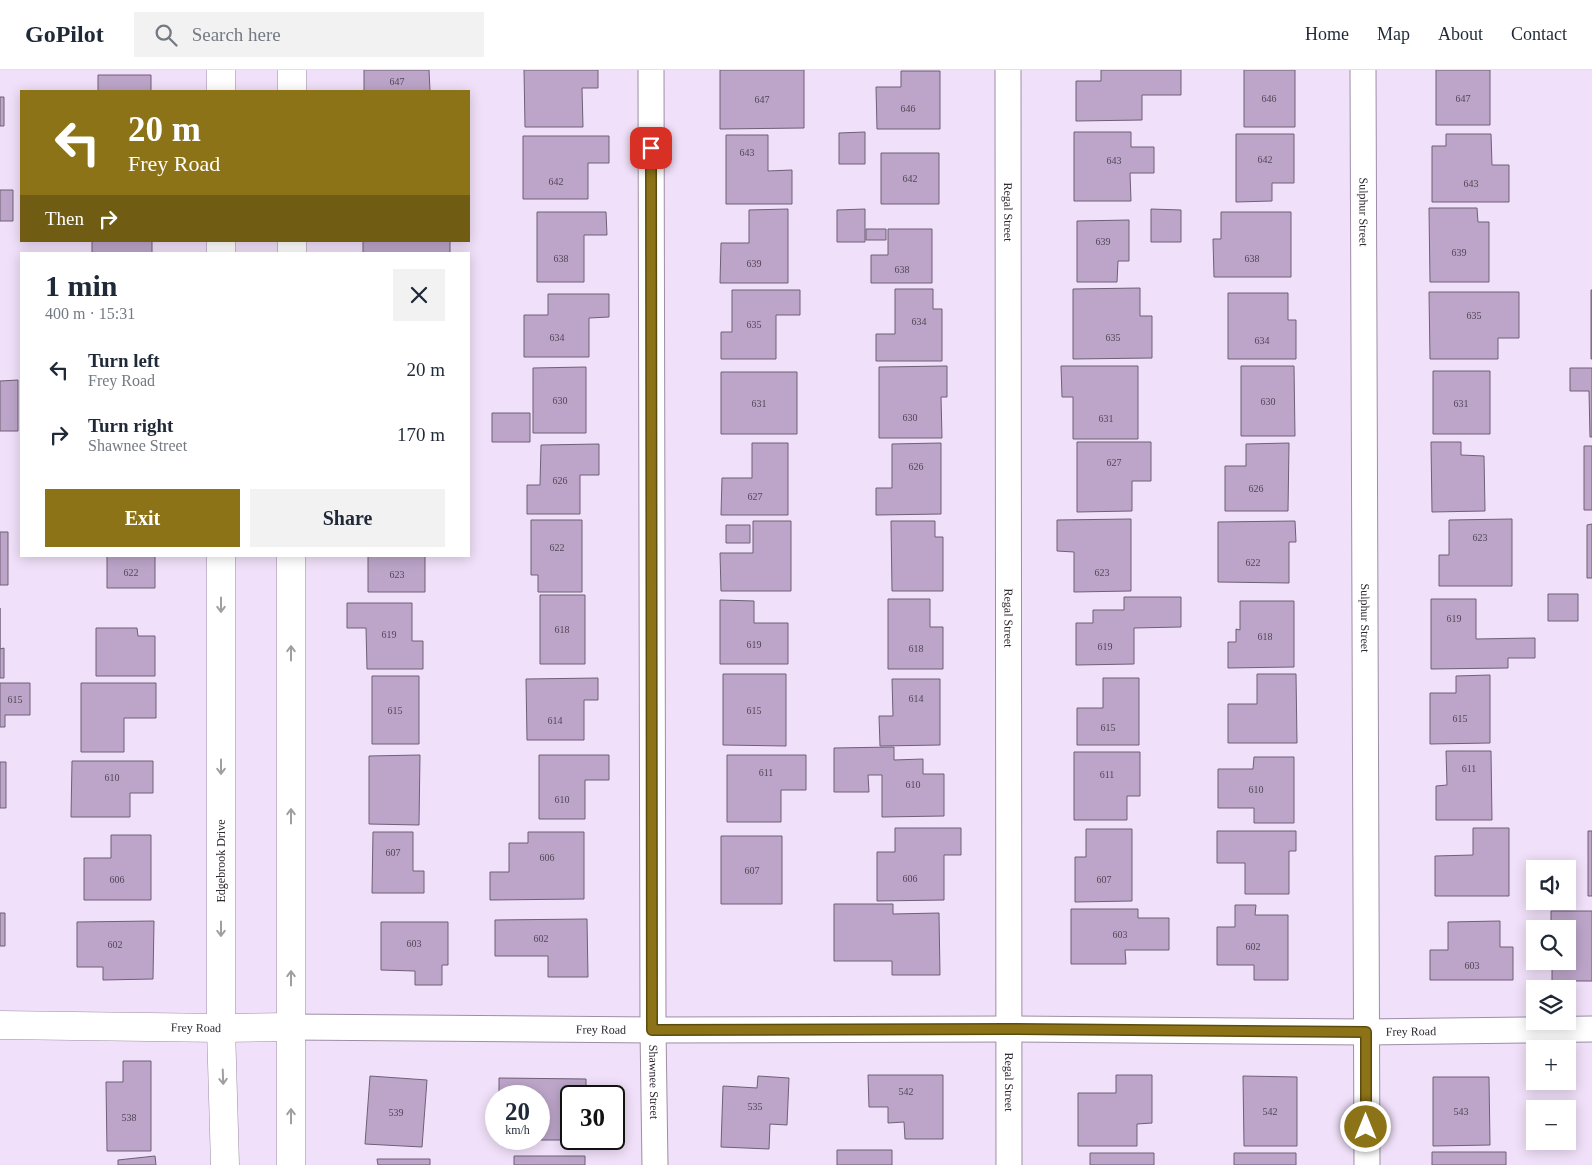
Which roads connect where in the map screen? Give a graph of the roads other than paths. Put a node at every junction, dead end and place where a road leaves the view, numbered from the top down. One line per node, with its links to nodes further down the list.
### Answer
1 (221, 70): 6 (main road)
2 (292, 70): 7 (main road)
3 (651, 70): 15 (street, Shawnee Street)
4 (1008, 70): 13 (street, Regal Street)
5 (1363, 70): 16 (street, Sulphur Street)
6 (221, 90)
7 (292, 90)
8 (221, 557): 12 (main road, Edgebrook Drive, one-way to 12)
9 (291, 557): 11 (main road, one-way to 9)
10 (0, 1025): 12 (main road, Frey Road)
11 (291, 1027): 12 (main road, Frey Road); 15 (street, Frey Road); 18 (main road, one-way to 11)
12 (221, 1028): 17 (main road, Edgebrook Drive, one-way to 17)
13 (1009, 1029): 15 (street, Frey Road); 16 (street, Frey Road); 20 (street, Regal Street)
14 (1592, 1029): 16 (street, Frey Road)
15 (652, 1030): 19 (street, Shawnee Street)
16 (1366, 1032): 21 (street, Sulphur Street)
17 (225, 1165)
18 (292, 1165)
19 (656, 1165)
20 (1009, 1165)
21 (1367, 1165)

